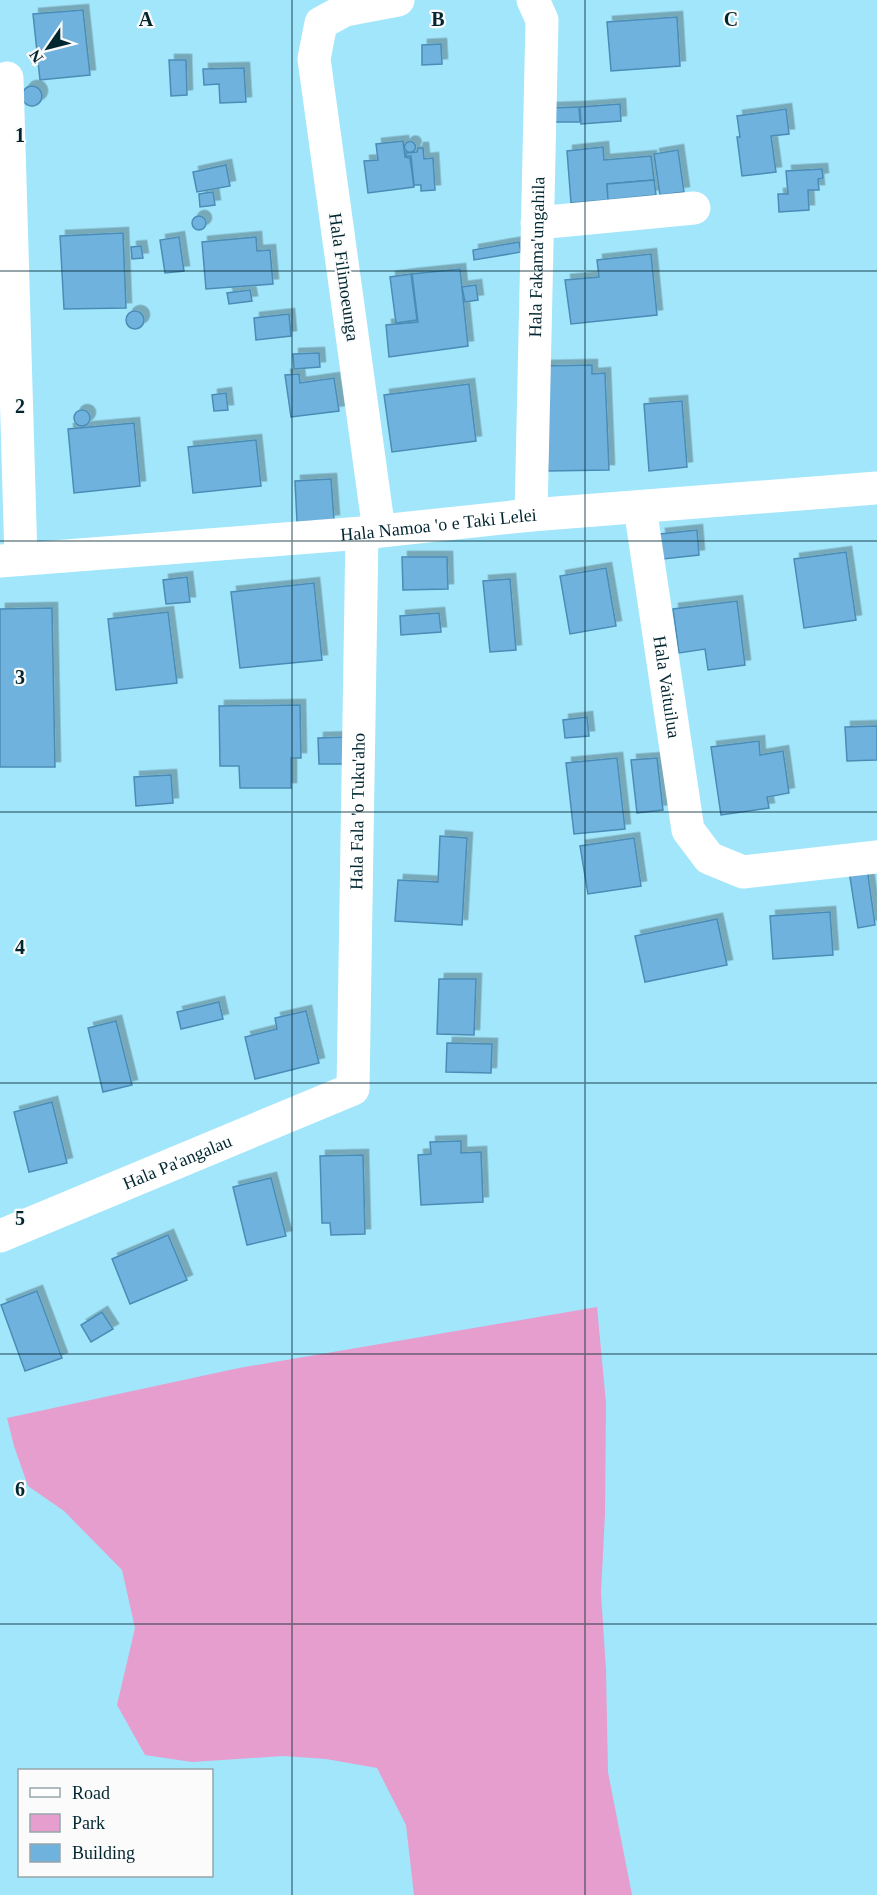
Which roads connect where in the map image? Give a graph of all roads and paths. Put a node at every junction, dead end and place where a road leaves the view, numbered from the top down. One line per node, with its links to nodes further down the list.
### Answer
1 (398, 0): 9 (street, Hala Filimoeunga)
2 (533, 0): 5 (street, Hala Fakama'ungahila)
3 (7, 78): 10 (street)
4 (694, 208): 5 (street)
5 (537, 223): 8 (street, Hala Fakama'ungahila)
6 (877, 488): 7 (street, Hala Namoa 'o e Taki Lelei)
7 (640, 507): 8 (street, Hala Namoa 'o e Taki Lelei); 11 (street, Hala Vaituilua)
8 (531, 515): 9 (street, Hala Namoa 'o e Taki Lelei)
9 (370, 532): 10 (street, Hala Namoa 'o e Taki Lelei); 12 (street, Hala Fala 'o Tuku'aho)
10 (10, 560)
11 (877, 857)
12 (353, 1089): 13 (street, Hala Pa'angalau)
13 (0, 1236)

